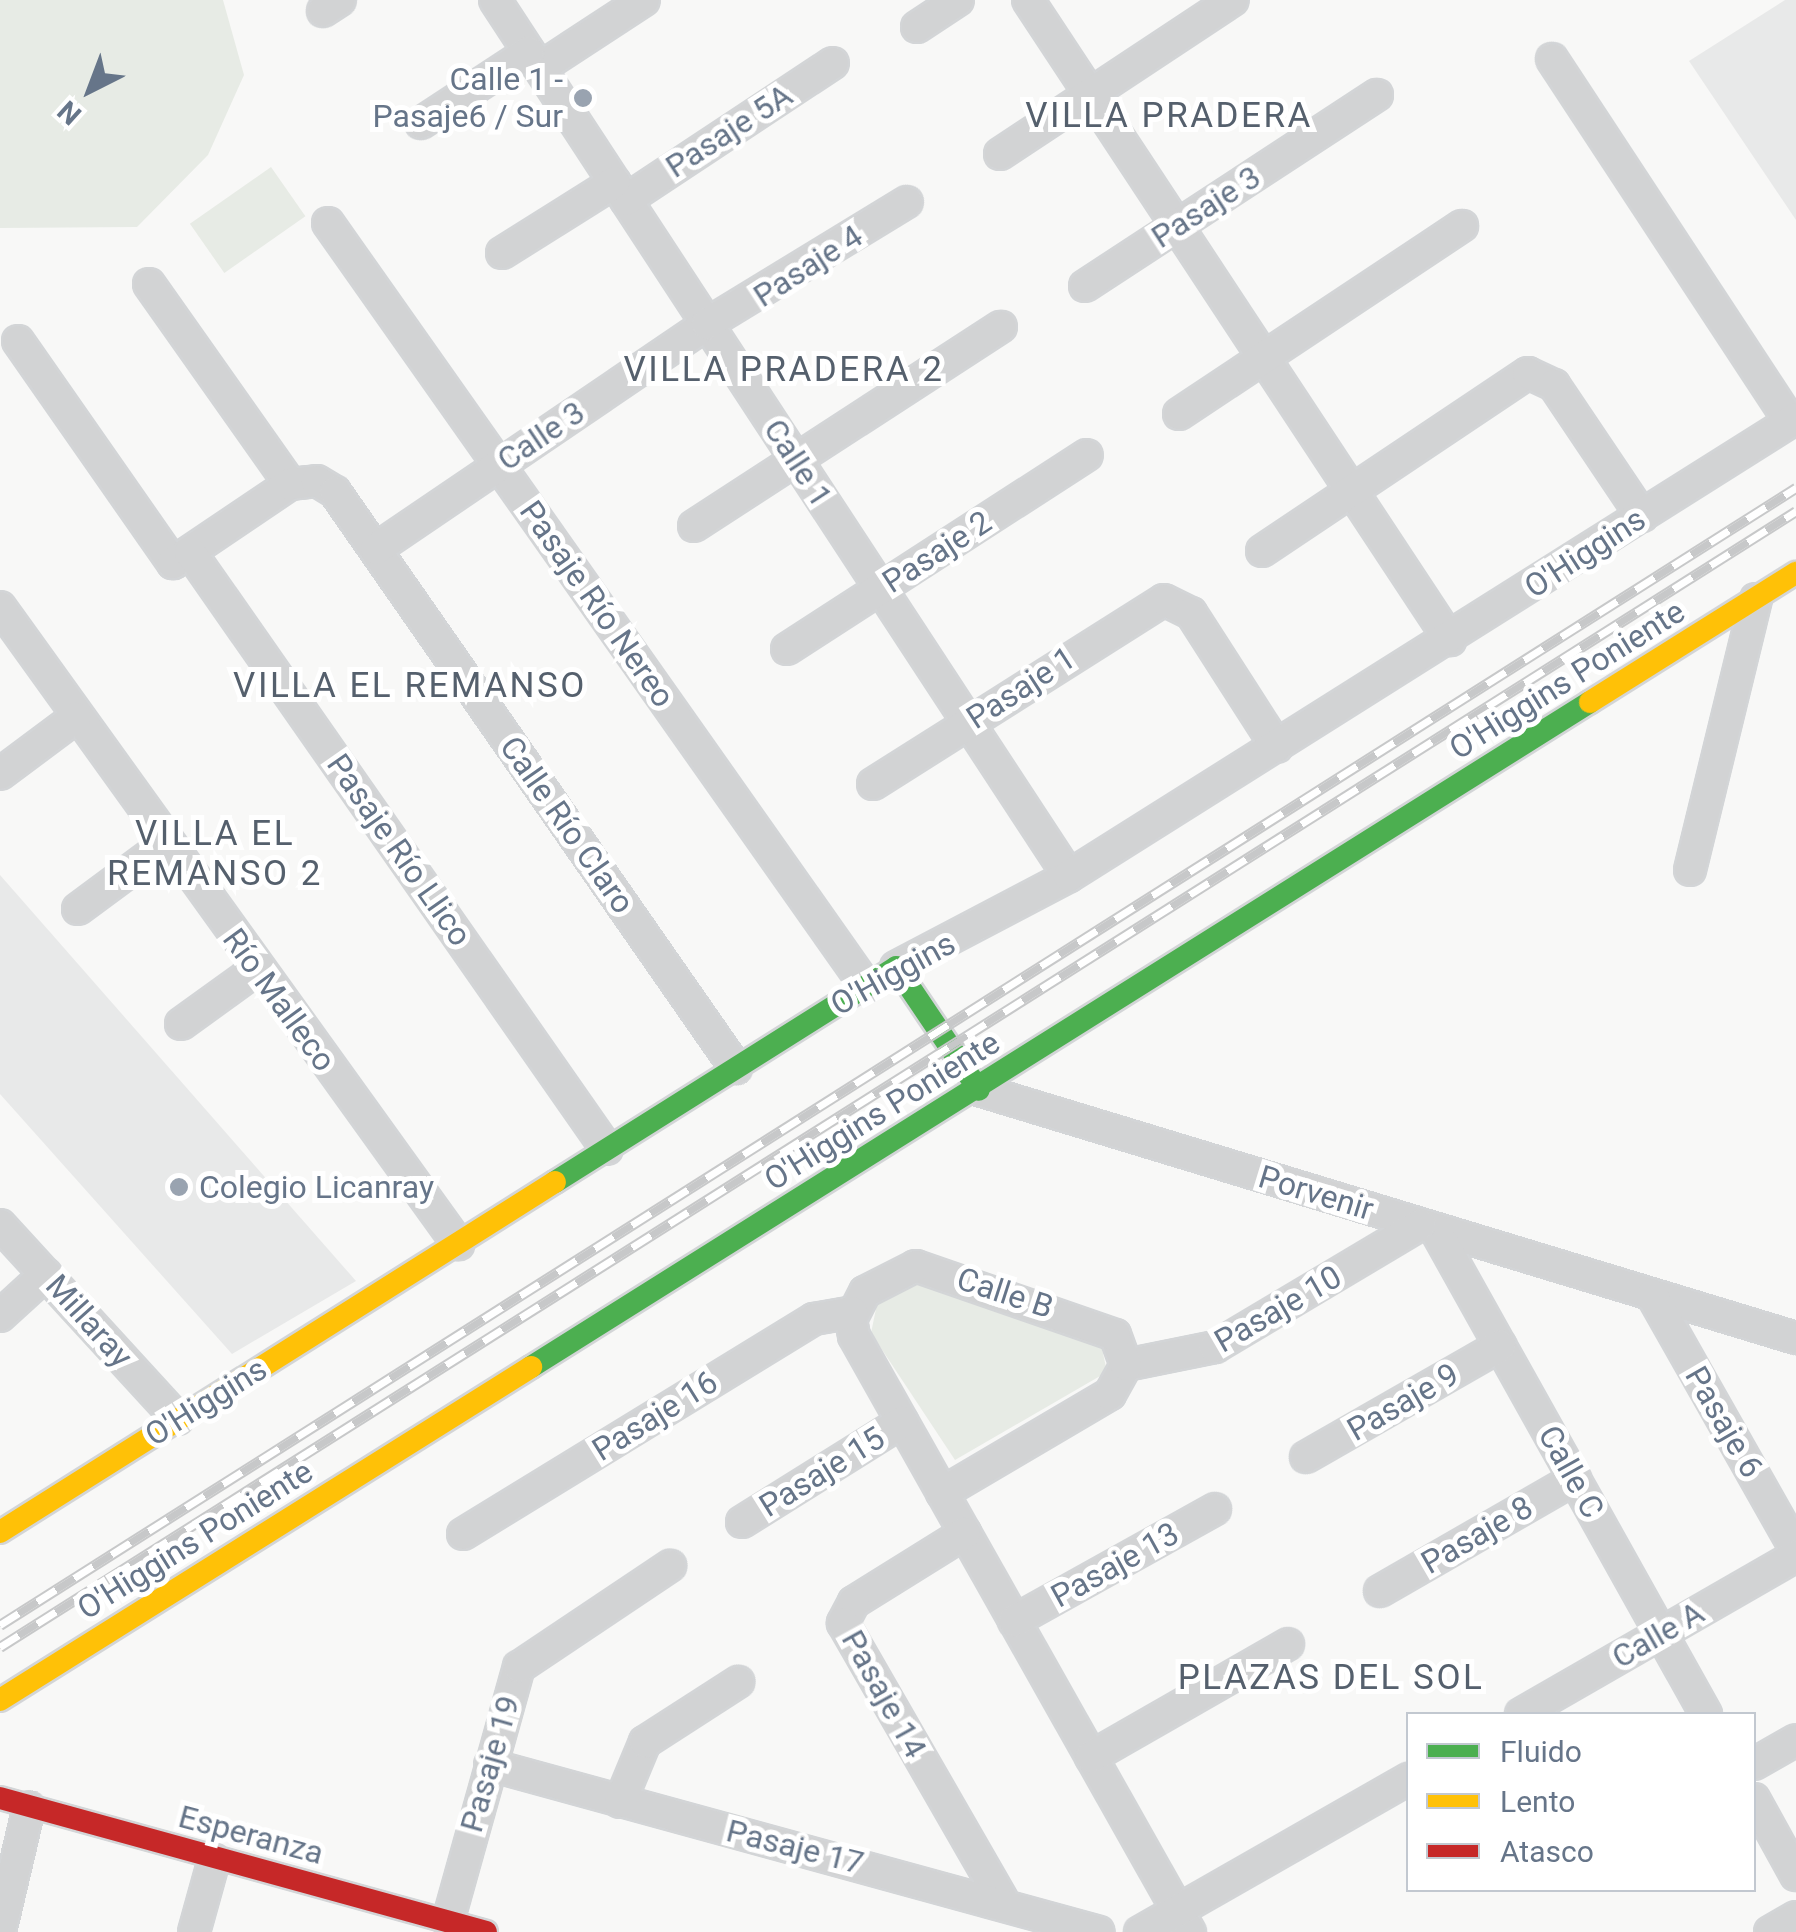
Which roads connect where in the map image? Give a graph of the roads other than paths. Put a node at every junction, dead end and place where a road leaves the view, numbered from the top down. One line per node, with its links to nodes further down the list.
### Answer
1 (495, 0): 8 (street, Calle 1)
2 (644, 0): 8 (street)
3 (958, 0): 6 (street)
4 (1028, 0): 10 (street)
5 (1233, 0): 10 (street)
6 (918, 27)
7 (1552, 59): 27 (street, O'Higgins)
8 (535, 60): 12 (street); 14 (street, Calle 1)
9 (833, 63): 14 (street, Pasaje 5A)
10 (1090, 94): 13 (street); 17 (street)
11 (1376, 95): 17 (street, Pasaje 3)
12 (421, 123)
13 (1000, 154)
14 (620, 191): 19 (street, Pasaje 5A); 22 (street, Calle 1)
15 (906, 202): 22 (street, Pasaje 4)
16 (328, 223): 30 (street, Pasaje Río Nereo)
17 (1177, 226): 21 (street, Pasaje 3); 25 (street)
18 (1462, 226): 25 (street)
19 (502, 253)
20 (150, 284): 31 (street)
21 (1085, 286)
22 (707, 324): 29 (street, Calle 1); 30 (street, Calle 3)
23 (1001, 328): 29 (street)
24 (18, 342): 37 (street, Pasaje Río Llico)
25 (1264, 358): 26 (street); 32 (street)
26 (1179, 414)
27 (1793, 420): 33 (street, O'Higgins)
28 (1088, 455): 39 (street, Pasaje 2)
29 (796, 460): 34 (street); 39 (street, Calle 1)
30 (499, 465): 35 (street, Calle 3); 56 (street, Pasaje Río Nereo)
31 (290, 484): 35 (street, Calle Río Claro); 37 (street)
32 (1351, 490): 33 (street); 36 (street); 43 (street)
33 (1642, 516): 43 (street, O'Higgins)
34 (694, 526)
35 (376, 549): 58 (street, Calle Río Claro)
36 (1262, 551)
37 (182, 557): 60 (street, Pasaje Río Llico)
38 (1796, 574): 40 (street, O'Higgins Poniente)
39 (880, 588): 44 (street, Pasaje 2); 46 (street, Calle 1)
40 (1756, 599): 51 (street); 59 (street, O'Higgins Poniente)
41 (0, 607): 42 (street, Río Malleco)
42 (9, 633): 45 (street, Río Malleco)
43 (1450, 640): 47 (street, O'Higgins)
44 (787, 649)
45 (75, 718): 48 (street); 50 (street, Río Malleco)
46 (968, 722): 47 (street, Pasaje 1); 49 (street, Pasaje 1); 52 (street, Calle 1)
47 (1277, 747): 52 (street, O'Higgins)
48 (0, 774)
49 (873, 784)
50 (166, 844): 53 (street); 55 (street, Río Malleco)
51 (1690, 870)
52 (1068, 876): 54 (street, O'Higgins)
53 (78, 909)
54 (896, 967): 56 (street, O'Higgins); 59 (street)
55 (257, 969): 57 (street); 63 (street, Río Malleco)
56 (866, 986): 58 (street, O'Higgins)
57 (181, 1024)
58 (736, 1068): 60 (street, O'Higgins)
59 (978, 1090): 62 (street, Porvenir); 88 (street, O'Higgins Poniente)
60 (607, 1149): 63 (street, O'Higgins)
61 (0, 1224): 64 (street, Millaray)
62 (1428, 1227): 65 (street, Porvenir); 69 (street, Calle C); 70 (street, Pasaje 10)
63 (458, 1244): 71 (street, O'Higgins)
64 (46, 1274): 67 (street); 71 (street, Millaray)
65 (1652, 1295): 68 (street, Porvenir); 81 (street, Pasaje 6)
66 (852, 1312): 70 (street, Calle B); 72 (street); 80 (street, Pasaje 16)
67 (0, 1316)
68 (1796, 1338)
69 (1500, 1346): 73 (street, Pasaje 9); 74 (street, Calle C)
70 (1126, 1365): 75 (street)
71 (178, 1419): 78 (street, O'Higgins)
72 (902, 1422): 75 (street); 77 (street, Pasaje 15)
73 (1306, 1458)
74 (1574, 1479): 83 (street, Pasaje 8); 85 (street, Calle C)
75 (942, 1492): 79 (street)
76 (1215, 1509): 84 (street, Pasaje 13)
77 (742, 1522)
78 (0, 1532)
79 (965, 1533): 84 (street); 101 (street, Pasaje 14)
80 (464, 1534)
81 (1796, 1553): 85 (street, Calle A)
82 (670, 1566): 94 (street, Pasaje 19)
83 (1380, 1591)
84 (1014, 1621): 92 (street)
85 (1661, 1634): 89 (street, Calle A); 90 (street, Calle C)
86 (1288, 1644): 92 (street)
87 (738, 1682): 96 (street)
88 (0, 1700)
89 (1524, 1712)
90 (1705, 1712)
91 (1796, 1740): 93 (street)
92 (1091, 1757): 103 (street)
93 (1756, 1763)
94 (490, 1764): 96 (street, Pasaje 17); 104 (street, Pasaje 19)
95 (1406, 1780): 103 (street)
96 (620, 1802): 101 (street, Pasaje 17)
97 (1756, 1802): 100 (street)
98 (14, 1803): 99 (street, Esperanza); 105 (street)
99 (214, 1860): 104 (street, Esperanza); 106 (street)
100 (1796, 1875)
101 (1002, 1900): 108 (street, Pasaje 17)
102 (1796, 1917): 110 (street)
103 (1184, 1921): 109 (street)
104 (426, 1922): 107 (street, Esperanza)
105 (0, 1928)
106 (194, 1932)
107 (486, 1932)
108 (1099, 1932)
109 (1140, 1932)
110 (1770, 1932)

